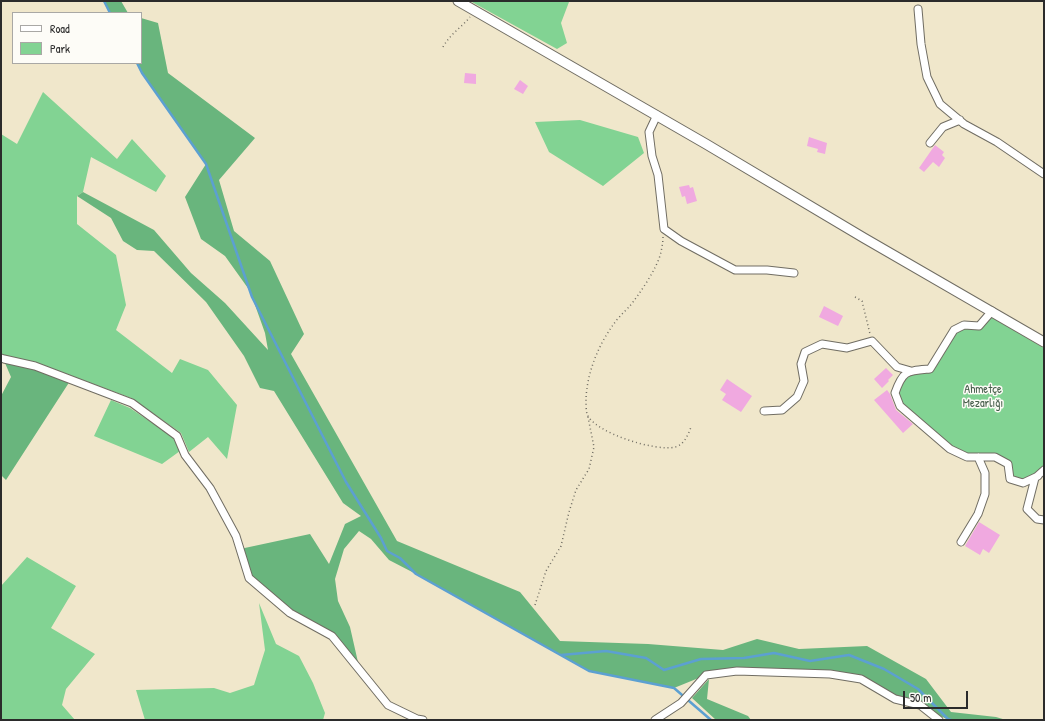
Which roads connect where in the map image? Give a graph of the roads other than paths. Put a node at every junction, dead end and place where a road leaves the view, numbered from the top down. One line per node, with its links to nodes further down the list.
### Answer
1 (458, 1): 3 (street)
2 (918, 9): 4 (street)
3 (657, 115): 7 (street); 8 (street)
4 (960, 120): 5 (street); 6 (street)
5 (930, 143)
6 (1044, 174)
7 (794, 273)
8 (992, 311): 9 (street); 11 (street)
9 (1044, 342)
10 (1, 358): 18 (street)
11 (911, 371): 12 (street); 13 (street)
12 (764, 412)
13 (978, 457): 15 (street); 17 (street)
14 (1044, 470): 15 (street)
15 (1038, 476): 16 (street)
16 (1044, 520)
17 (961, 542)
18 (423, 720)
19 (655, 720): 20 (street)
20 (938, 720)

